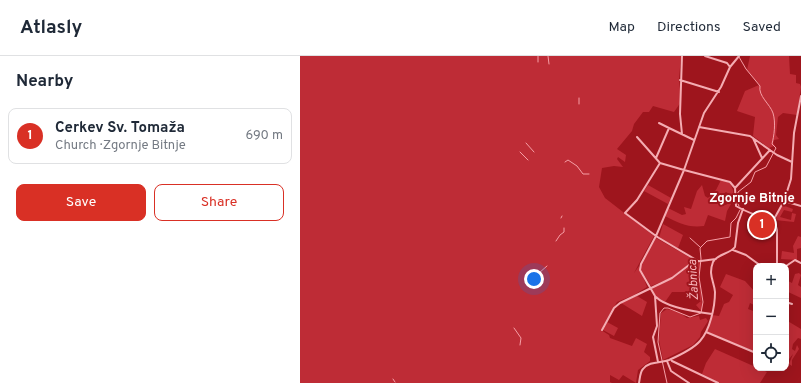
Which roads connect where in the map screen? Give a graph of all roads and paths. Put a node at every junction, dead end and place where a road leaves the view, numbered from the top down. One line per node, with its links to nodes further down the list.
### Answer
1 (682, 56): 5 (street)
2 (705, 56): 4 (street)
3 (739, 56): 4 (street)
4 (730, 67): 6 (street)
5 (680, 80): 6 (street); 11 (street)
6 (718, 92): 9 (street)
7 (801, 96): 18 (street)
8 (658, 123): 10 (street)
9 (699, 127): 13 (street); 14 (street)
10 (669, 128): 11 (street); 16 (street)
11 (682, 134): 14 (street)
12 (637, 137): 16 (street)
13 (753, 137): 15 (street); 17 (street)
14 (695, 140): 20 (street)
15 (770, 150): 17 (street); 18 (street)
16 (656, 158): 19 (street)
17 (762, 158): 21 (street)
18 (792, 162): 22 (street)
19 (660, 163): 20 (street); 26 (street)
20 (684, 170): 21 (street); 26 (street)
21 (735, 188): 24 (street)
22 (784, 201): 23 (street); 25 (street)
23 (801, 206)
24 (742, 209): 25 (street); 27 (street)
25 (774, 219): 31 (street)
26 (656, 236): 29 (street); 34 (street)
27 (733, 250): 28 (street); 30 (street)
28 (716, 259): 29 (street); 38 (street)
29 (699, 261): 34 (street)
30 (756, 263)
31 (777, 263)
32 (801, 263): 33 (street)
33 (789, 264)
34 (650, 287): 35 (street); 39 (street)
35 (655, 296): 38 (street); 44 (street)
36 (789, 303): 37 (street)
37 (792, 304)
38 (712, 314): 40 (street)
39 (602, 330)
40 (706, 332): 41 (street); 42 (street)
41 (753, 353)
42 (671, 359): 43 (street); 47 (street)
43 (666, 361): 44 (street); 46 (street)
44 (659, 362): 45 (street)
45 (639, 383)
46 (689, 383)
47 (718, 383)

